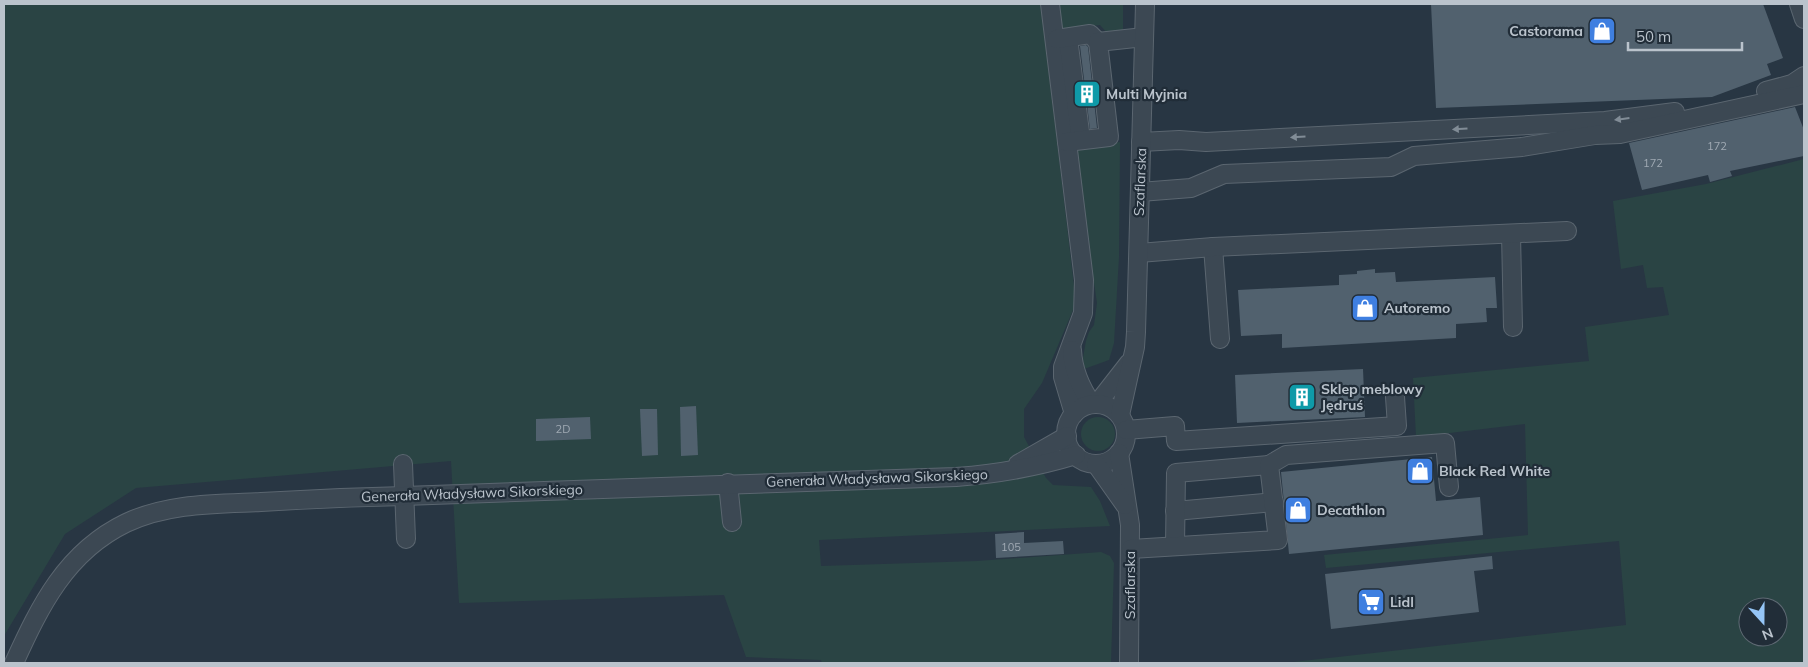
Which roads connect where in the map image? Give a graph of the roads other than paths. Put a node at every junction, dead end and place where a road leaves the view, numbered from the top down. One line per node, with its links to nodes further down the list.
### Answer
1 (1050, 4): 8 (street)
2 (1145, 4): 5 (street, Szaflarska)
3 (1799, 4): 4 (street)
4 (1804, 19)
5 (1144, 36): 7 (street); 10 (street, Szaflarska)
6 (1804, 76): 10 (street, one-way to 10)
7 (1102, 82): 8 (street); 8 (street); 8 (street)
8 (1072, 91): 18 (street)
9 (1804, 94): 11 (street)
10 (1142, 142): 11 (street, Szaflarska)
11 (1140, 192): 15 (street, Szaflarska)
12 (1567, 231): 13 (street)
13 (1511, 234): 14 (street); 16 (street)
14 (1213, 247): 15 (street); 17 (street)
15 (1139, 253): 19 (street, Szaflarska)
16 (1513, 327)
17 (1220, 338)
18 (1071, 342): 21 (street); 22 (street)
19 (1132, 359): 21 (street, Szaflarska); 23 (street, Szaflarska)
20 (1395, 397): 23 (street)
21 (1095, 404): 22 (street); 23 (street)
22 (1074, 414): 24 (street)
23 (1123, 422): 25 (street)
24 (1067, 436): 26 (street); 30 (street, Generała Władysława Sikorskiego)
25 (1119, 453): 28 (street); 35 (street, Szaflarska)
26 (1076, 455): 28 (street); 30 (street, Generała Władysława Sikorskiego)
27 (403, 464): 33 (street)
28 (1096, 464): 35 (street, Szaflarska)
29 (1269, 465): 32 (street); 34 (street); 36 (street)
30 (1005, 471): 31 (street, Generała Władysława Sikorskiego)
31 (728, 483): 33 (street, Generała Władysława Sikorskiego); 37 (street)
32 (1449, 487)
33 (404, 496): 38 (street); 41 (street, Generała Władysława Sikorskiego)
34 (1274, 502): 36 (street); 39 (street)
35 (1127, 507): 40 (street, Szaflarska)
36 (1175, 511): 39 (street)
37 (732, 522)
38 (406, 539)
39 (1175, 546): 40 (street)
40 (1130, 549): 42 (street, Szaflarska)
41 (14, 663)
42 (1129, 663)

